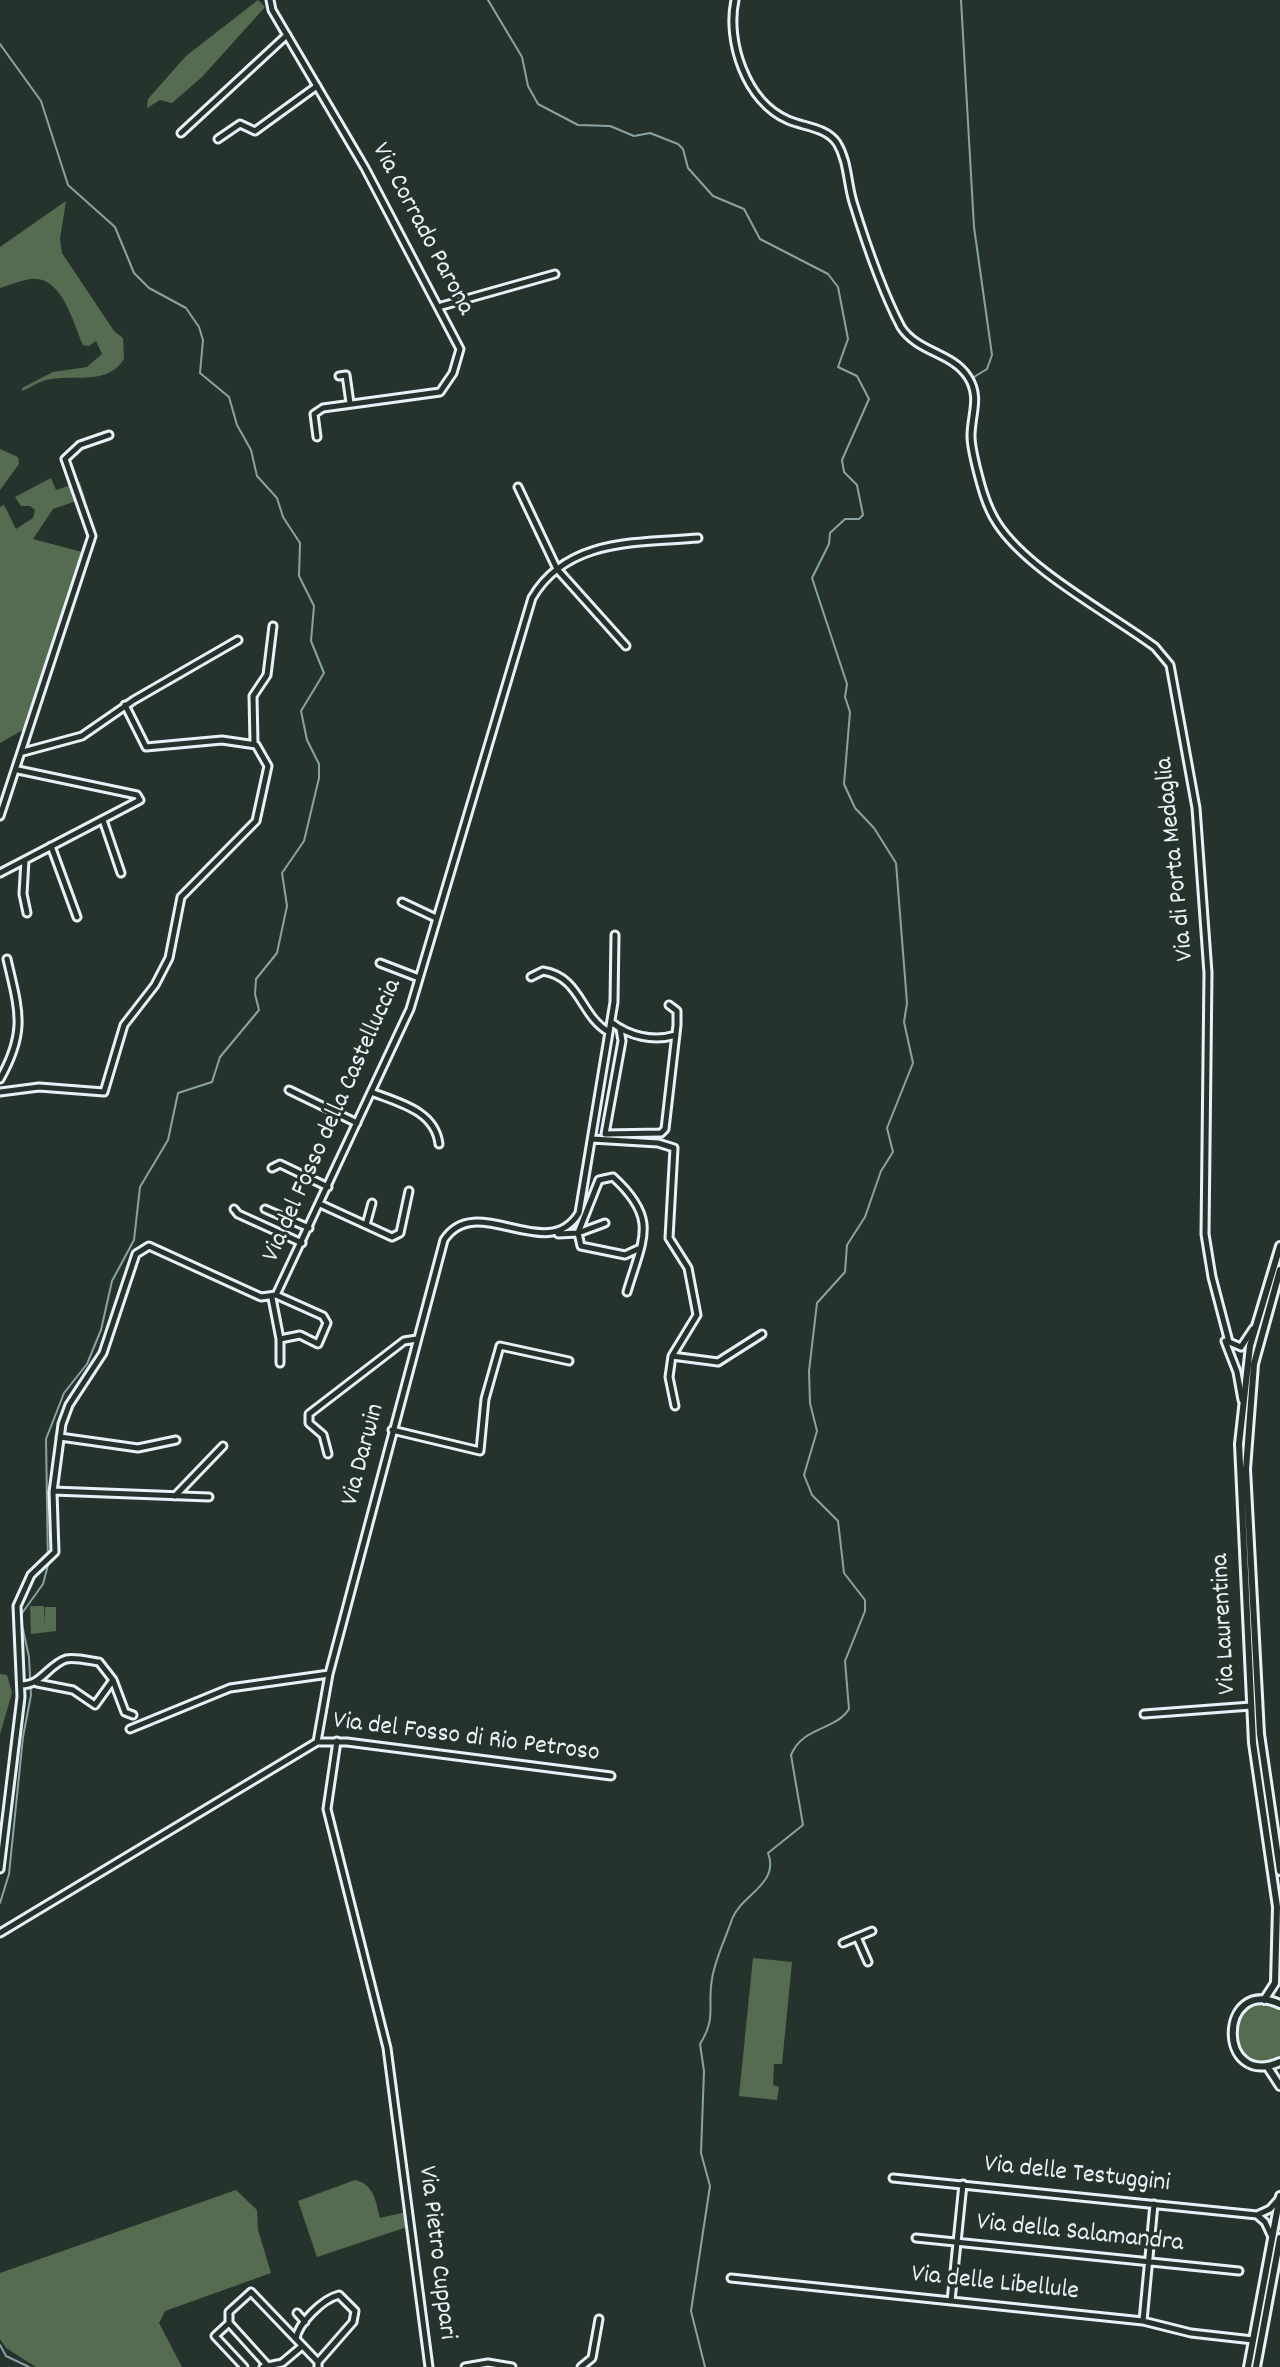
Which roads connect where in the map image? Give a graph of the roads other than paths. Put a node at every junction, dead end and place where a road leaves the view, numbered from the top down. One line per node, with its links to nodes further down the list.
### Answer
1 (270, 0): 3 (street, Via Corrado Parona)
2 (735, 0): 69 (street, Via di Porta Medaglia)
3 (287, 35): 4 (street, Via Corrado Parona); 5 (street)
4 (317, 86): 6 (street); 8 (street, Via Corrado Parona)
5 (181, 133)
6 (218, 139)
7 (555, 274): 8 (street)
8 (438, 307): 10 (street, Via Corrado Parona)
9 (339, 376): 10 (street)
10 (350, 403): 12 (street, Via Corrado Parona)
11 (109, 435): 21 (street)
12 (317, 437)
13 (518, 487): 15 (street)
14 (698, 538): 15 (street, Via del Fosso della Castelluccia)
15 (557, 569): 18 (street); 32 (street, Via del Fosso della Castelluccia)
16 (273, 626): 20 (street)
17 (238, 640): 19 (street)
18 (626, 646)
19 (125, 705): 20 (street); 21 (street)
20 (254, 743): 45 (street)
21 (23, 752): 22 (street)
22 (17, 770): 23 (street); 24 (street)
23 (0, 816)
24 (103, 820): 25 (street); 28 (street)
25 (51, 846): 26 (street); 31 (street)
26 (25, 860): 27 (street); 30 (street)
27 (0, 873)
28 (121, 873)
29 (402, 902): 32 (street)
30 (27, 913)
31 (77, 917)
32 (436, 918): 37 (street, Via del Fosso della Castelluccia)
33 (615, 935): 39 (street)
34 (7, 959): 43 (street)
35 (380, 963): 37 (street)
36 (531, 977): 41 (street)
37 (419, 978): 46 (street, Via del Fosso della Castelluccia)
38 (669, 1005): 42 (street)
39 (611, 1022): 40 (street); 41 (street)
40 (620, 1029): 42 (street); 42 (street)
41 (609, 1032): 48 (street)
42 (676, 1035)
43 (0, 1079)
44 (289, 1090): 47 (street)
45 (0, 1092)
46 (371, 1092): 47 (street, Via del Fosso della Castelluccia); 49 (street)
47 (357, 1123): 51 (street, Via del Fosso della Castelluccia)
48 (592, 1139): 60 (street); 73 (street)
49 (439, 1144)
50 (272, 1168): 51 (street)
51 (328, 1187): 54 (street, Via del Fosso della Castelluccia)
52 (409, 1191): 58 (street)
53 (372, 1203): 58 (street)
54 (320, 1204): 58 (street); 59 (street, Via del Fosso della Castelluccia)
55 (234, 1209): 62 (street)
56 (265, 1209): 59 (street)
57 (605, 1223): 61 (street)
58 (366, 1225)
59 (309, 1228): 62 (street, Via del Fosso della Castelluccia)
60 (556, 1233): 61 (street); 72 (street, Via Darwin)
61 (578, 1233): 64 (street); 64 (street)
62 (302, 1243): 67 (street, Via del Fosso della Castelluccia)
63 (1280, 1246): 68 (main road, Via Laurentina)
64 (640, 1248): 66 (street)
65 (1280, 1270): 100 (main road, Via Laurentina)
66 (627, 1292)
67 (274, 1297): 71 (street); 71 (street); 81 (street, Via del Fosso della Castelluccia)
68 (1256, 1321): 69 (street); 78 (main road, Via Laurentina)
69 (1224, 1328): 78 (street, Via di Porta Medaglia)
70 (762, 1334): 75 (street)
71 (280, 1339): 77 (street)
72 (417, 1339): 80 (street, Via Darwin); 84 (street)
73 (676, 1347): 74 (street); 75 (street)
74 (672, 1356): 75 (street); 79 (street)
75 (683, 1357)
76 (569, 1361): 80 (street)
77 (280, 1363)
78 (1242, 1401): 92 (main road, Via Laurentina)
79 (675, 1406)
80 (392, 1430): 88 (street, Via Darwin)
81 (60, 1437): 82 (street); 85 (street, Via del Fosso della Castelluccia)
82 (176, 1440)
83 (223, 1446): 86 (street)
84 (328, 1454)
85 (53, 1491): 86 (street); 91 (street, Via del Fosso della Castelluccia)
86 (175, 1497): 87 (street)
87 (209, 1497)
88 (329, 1674): 95 (street); 97 (street, Via Darwin)
89 (113, 1680): 90 (street); 90 (street); 94 (street)
90 (32, 1684): 91 (street)
91 (21, 1685): 99 (street, Via del Fosso della Castelluccia)
92 (1251, 1706): 93 (street); 106 (main road, Via Laurentina)
93 (1144, 1714)
94 (133, 1715)
95 (130, 1729)
96 (337, 1741): 97 (street, Via del Fosso di Rio Petroso); 98 (street, Via del Fosso di Rio Petroso); 133 (street, Via Pietro Cuppari)
97 (317, 1742): 102 (street)
98 (611, 1776)
99 (0, 1869)
100 (1280, 1871)
101 (872, 1931): 103 (street)
102 (0, 1933)
103 (857, 1937): 104 (street); 105 (street)
104 (843, 1943)
105 (868, 1962)
106 (1264, 2000): 107 (main road); 109 (main road)
107 (1280, 2004)
108 (1280, 2062): 109 (main road)
109 (1267, 2066): 110 (main road)
110 (1280, 2086)
111 (893, 2178): 112 (street, Via delle Testuggini)
112 (963, 2184): 114 (street, Via delle Testuggini); 118 (street)
113 (1280, 2198): 115 (street); 117 (main road)
114 (1154, 2204): 115 (street, Via delle Testuggini); 119 (street)
115 (1257, 2215): 117 (street)
116 (916, 2238): 118 (street, Via della Salamandra)
117 (1276, 2239): 128 (main road); 138 (main road)
118 (958, 2242): 119 (street, Via della Salamandra); 122 (street)
119 (1149, 2262): 120 (street, Via della Salamandra); 125 (street)
120 (1239, 2271)
121 (731, 2278): 122 (street, Via delle Libellule)
122 (951, 2301): 125 (street, Via delle Libellule)
123 (297, 2313): 126 (street)
124 (599, 2319): 136 (street)
125 (1143, 2321): 128 (street, Via delle Libellule)
126 (305, 2322): 129 (street); 130 (street)
127 (229, 2323): 129 (street); 131 (street); 132 (street)
128 (1253, 2340): 137 (main road)
129 (299, 2344): 130 (street); 131 (street)
130 (318, 2364)
131 (265, 2366)
132 (244, 2367)
133 (429, 2367)
134 (465, 2367): 135 (street, Via Pietro Cuppari)
135 (512, 2367)
136 (581, 2367)
137 (1248, 2367)
138 (1256, 2367)

